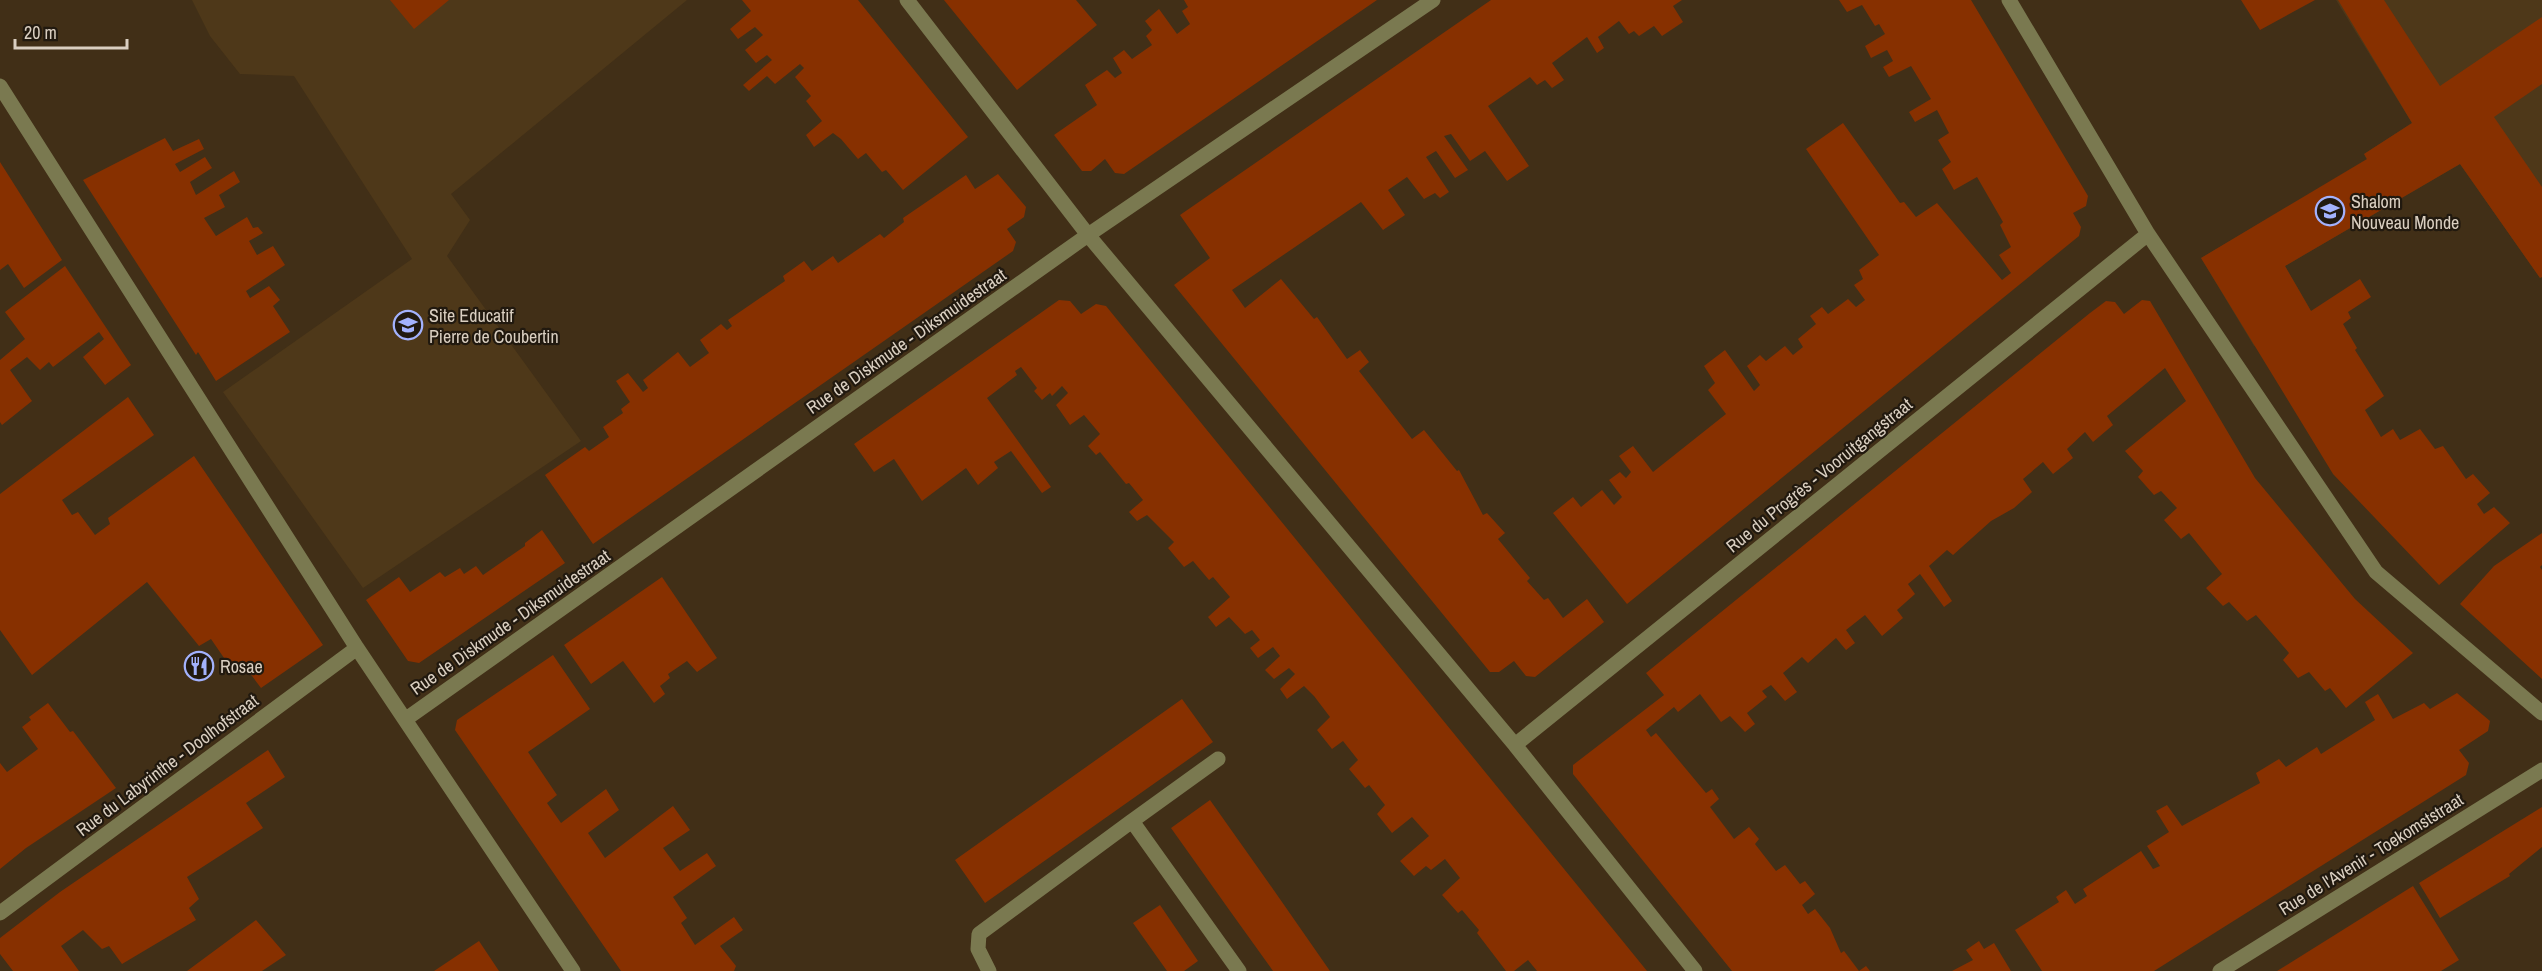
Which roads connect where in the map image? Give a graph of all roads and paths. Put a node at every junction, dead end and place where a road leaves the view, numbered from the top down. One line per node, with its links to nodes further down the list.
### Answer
1 (907, 0): 6 (street)
2 (1433, 0): 6 (street, Rue de Diskmude - Diksmuidestraat)
3 (2009, 0): 5 (street)
4 (0, 86): 7 (street)
5 (2148, 234): 8 (street); 10 (street, Rue du Progrès - Vooruitgangstraat)
6 (1088, 235): 9 (street, Rue de Diskmude - Diksmuidestraat); 10 (street)
7 (357, 648): 9 (street); 14 (street, Rue du Labyrinthe - Doolhofstraat)
8 (2542, 713)
9 (406, 719): 15 (street)
10 (1515, 746): 18 (street)
11 (1218, 759): 13 (street)
12 (2542, 770): 19 (street, Rue de l'Avenir - Toekomststraat)
13 (1131, 821): 16 (street); 17 (street)
14 (0, 913)
15 (573, 971)
16 (990, 971)
17 (1239, 971)
18 (1695, 971)
19 (2220, 971)

